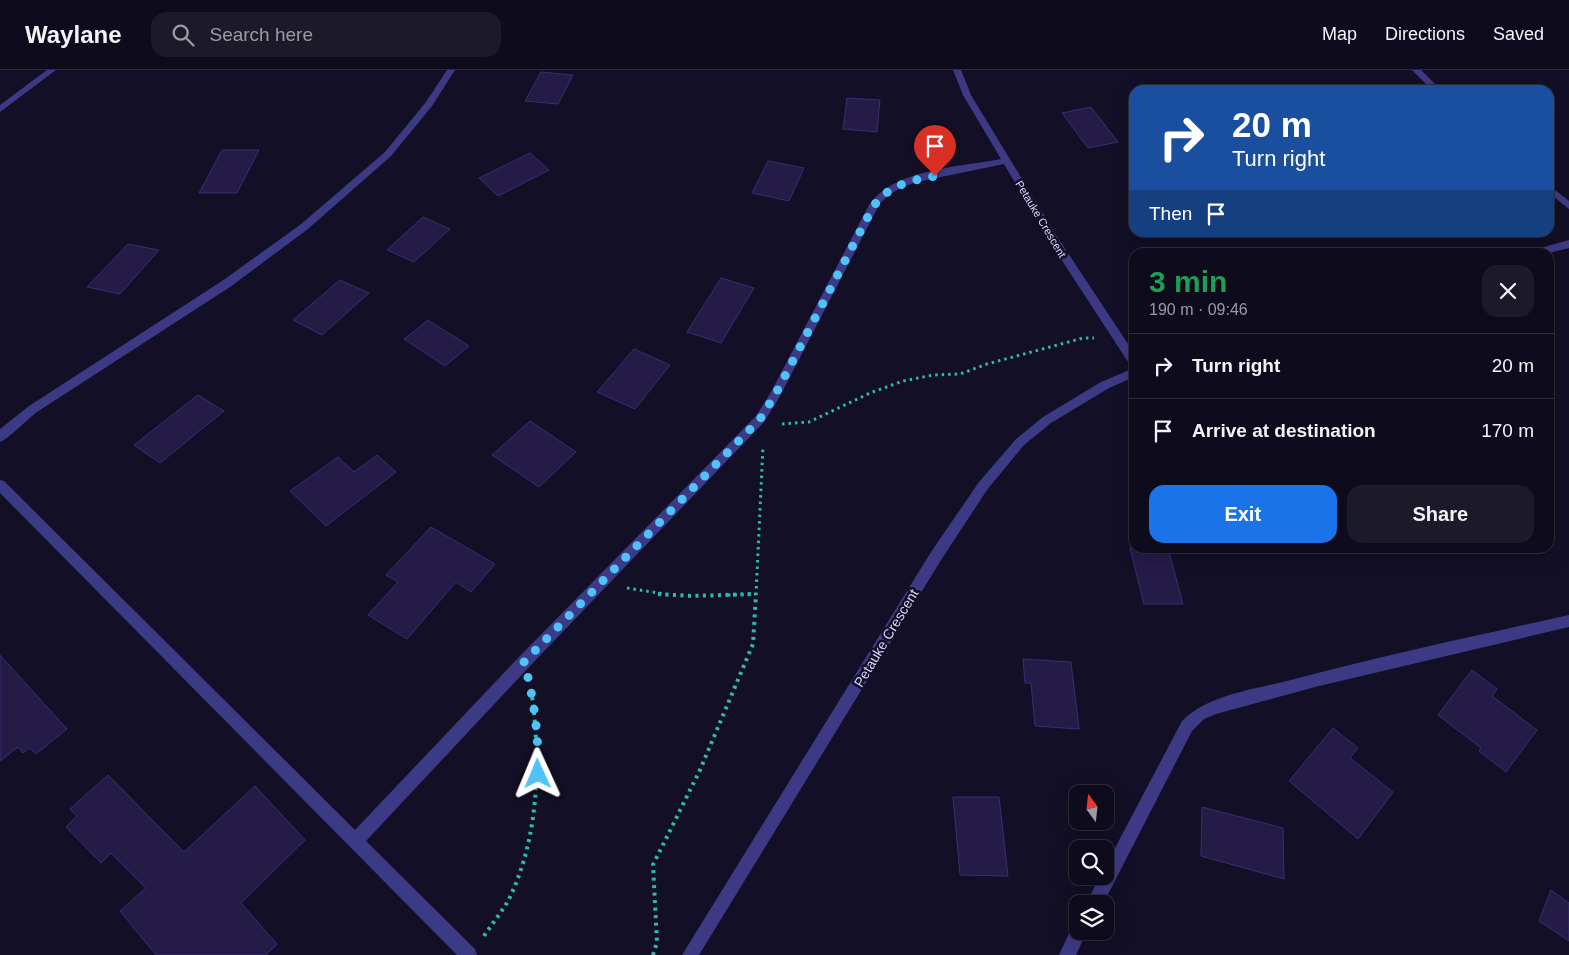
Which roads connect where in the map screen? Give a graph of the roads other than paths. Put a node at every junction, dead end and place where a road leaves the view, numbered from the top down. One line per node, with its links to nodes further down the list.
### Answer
1 (52, 70): 6 (street)
2 (451, 70): 14 (street)
3 (957, 70): 7 (street, Petauke Crescent)
4 (1416, 70): 5 (street)
5 (1432, 85)
6 (0, 109)
7 (1006, 161): 12 (street, Petauke Crescent); 17 (street)
8 (1554, 192): 9 (street)
9 (1569, 206)
10 (1569, 244): 11 (street)
11 (1554, 248)
12 (1129, 355)
13 (1129, 374): 21 (street, Petauke Crescent)
14 (0, 437)
15 (0, 485): 17 (street)
16 (1569, 621): 18 (street)
17 (355, 842): 20 (street)
18 (1099, 895)
19 (1074, 940): 22 (street)
20 (469, 955)
21 (690, 955)
22 (1067, 955)

